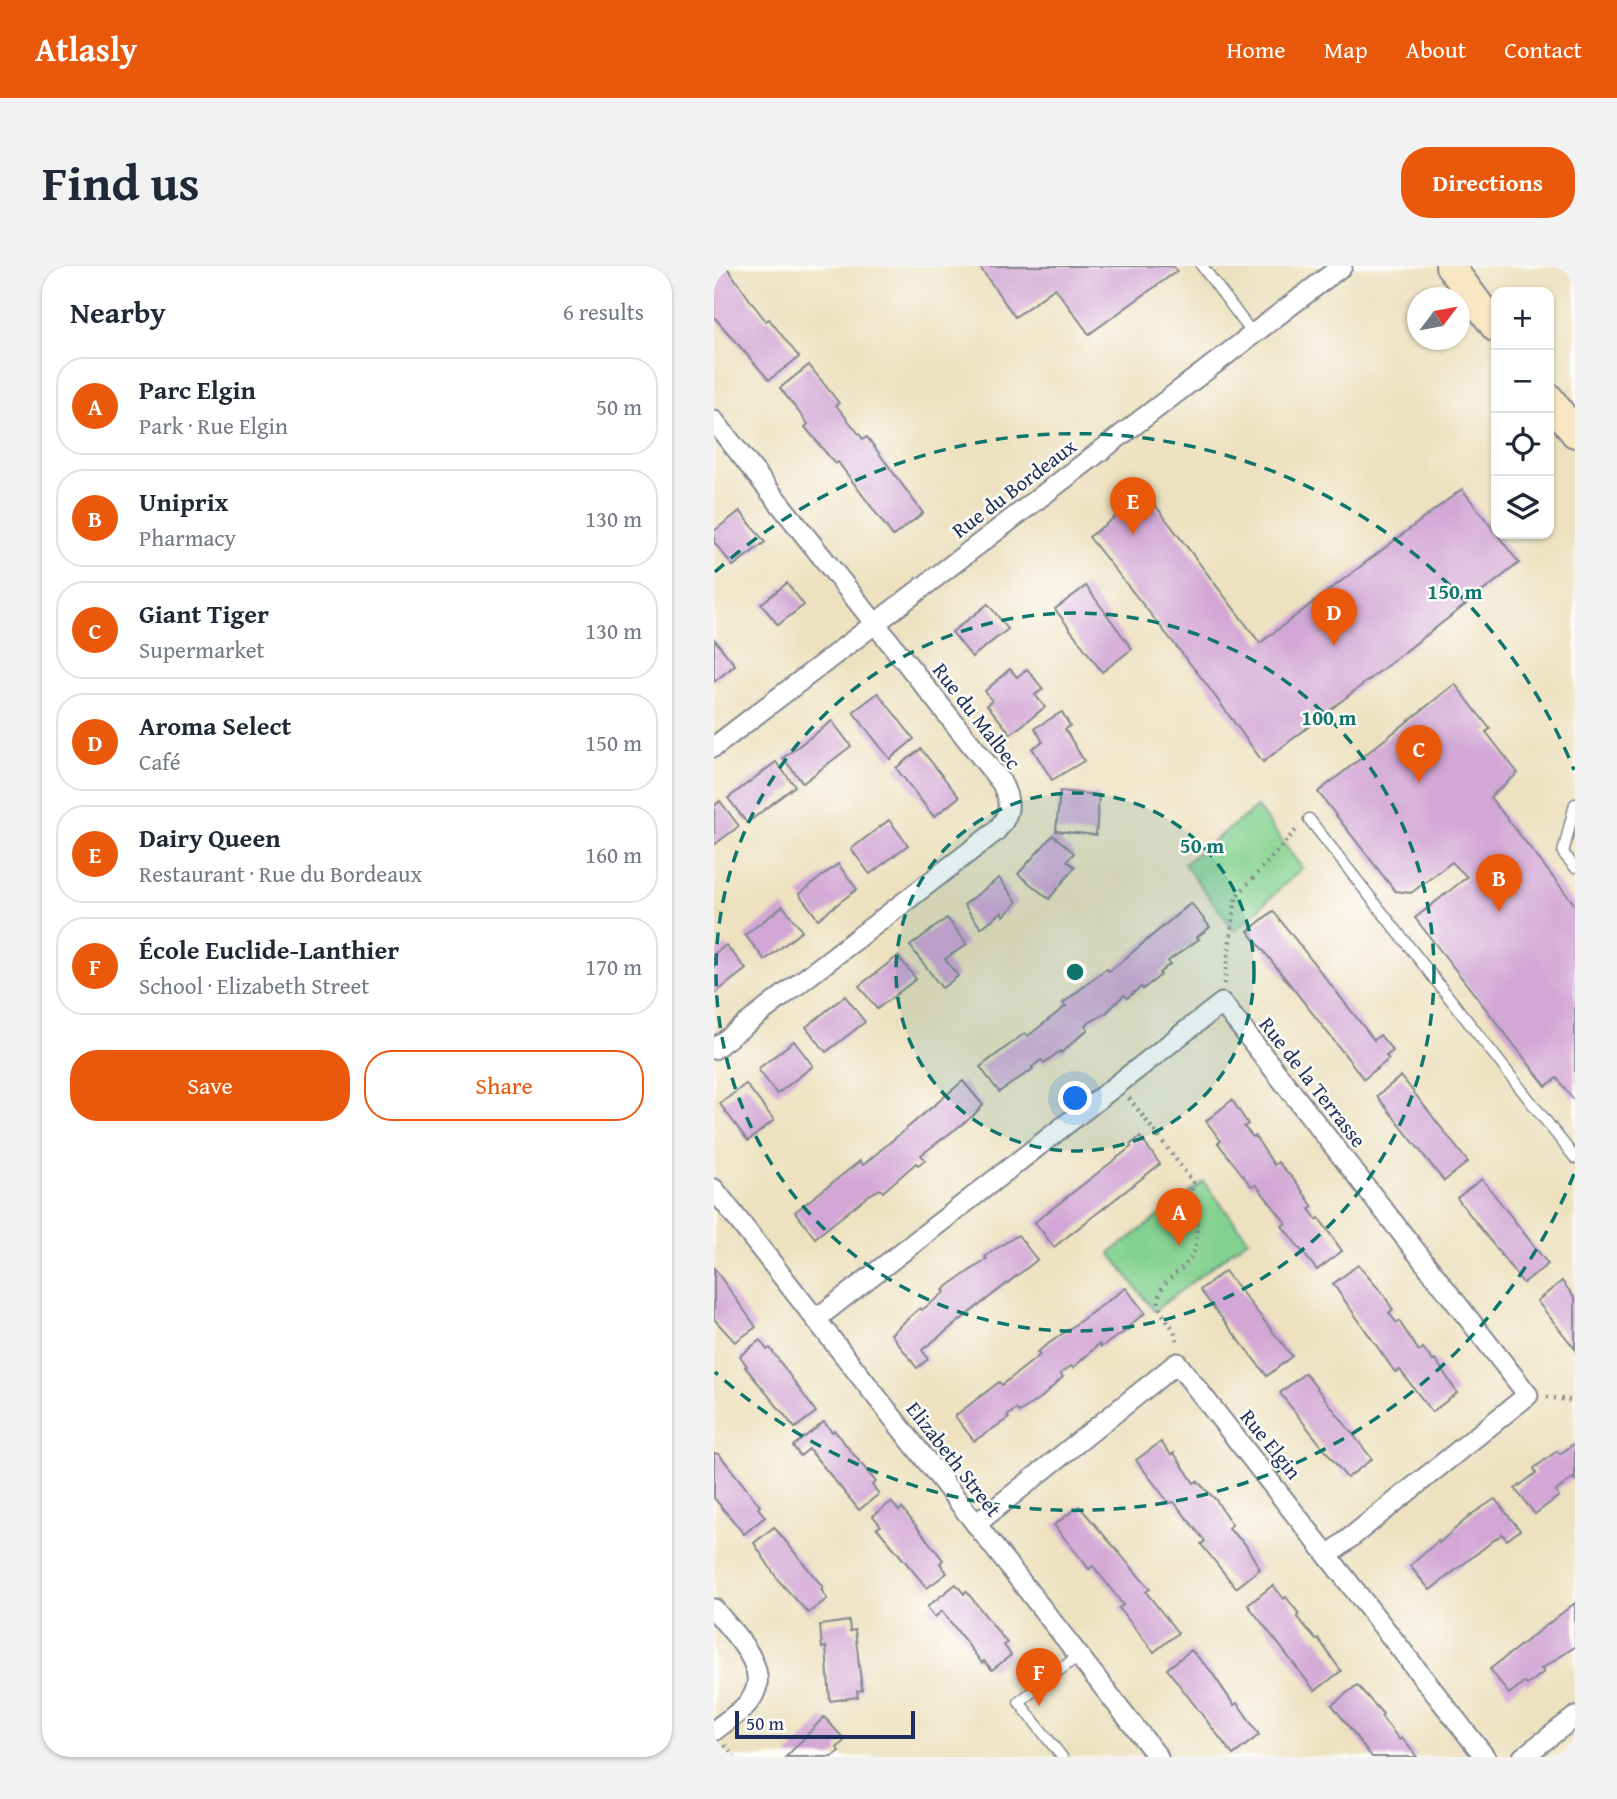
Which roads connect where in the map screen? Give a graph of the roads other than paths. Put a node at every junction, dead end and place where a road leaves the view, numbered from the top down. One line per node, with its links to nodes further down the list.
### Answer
1 (1202, 266): 5 (lane)
2 (1342, 266): 5 (street, Rue du Bordeaux)
3 (1450, 266): 4 (main road)
4 (1491, 321)
5 (1253, 334): 9 (street, Rue du Bordeaux)
6 (1554, 405): 8 (main road)
7 (714, 421): 9 (street, Rue du Malbec)
8 (1575, 433)
9 (876, 622): 10 (street, Rue du Bordeaux); 14 (street, Rue du Malbec)
10 (714, 747)
11 (1575, 804): 13 (lane)
12 (1309, 819): 15 (lane)
13 (1575, 867)
14 (714, 1049)
15 (1575, 1158)
16 (714, 1189): 17 (street, Elizabeth Street)
17 (816, 1319): 18 (street, Elizabeth Street); 19 (street, Rue de la Terrasse)
18 (976, 1524): 19 (street, Rue Elgin); 21 (street, Elizabeth Street)
19 (1330, 1554): 26 (street, Rue Elgin)
20 (714, 1609): 23 (street)
21 (1080, 1655): 24 (lane); 25 (street, Elizabeth Street)
22 (1575, 1717): 27 (street)
23 (714, 1731)
24 (1062, 1757)
25 (1158, 1757)
26 (1485, 1757)
27 (1523, 1757)

